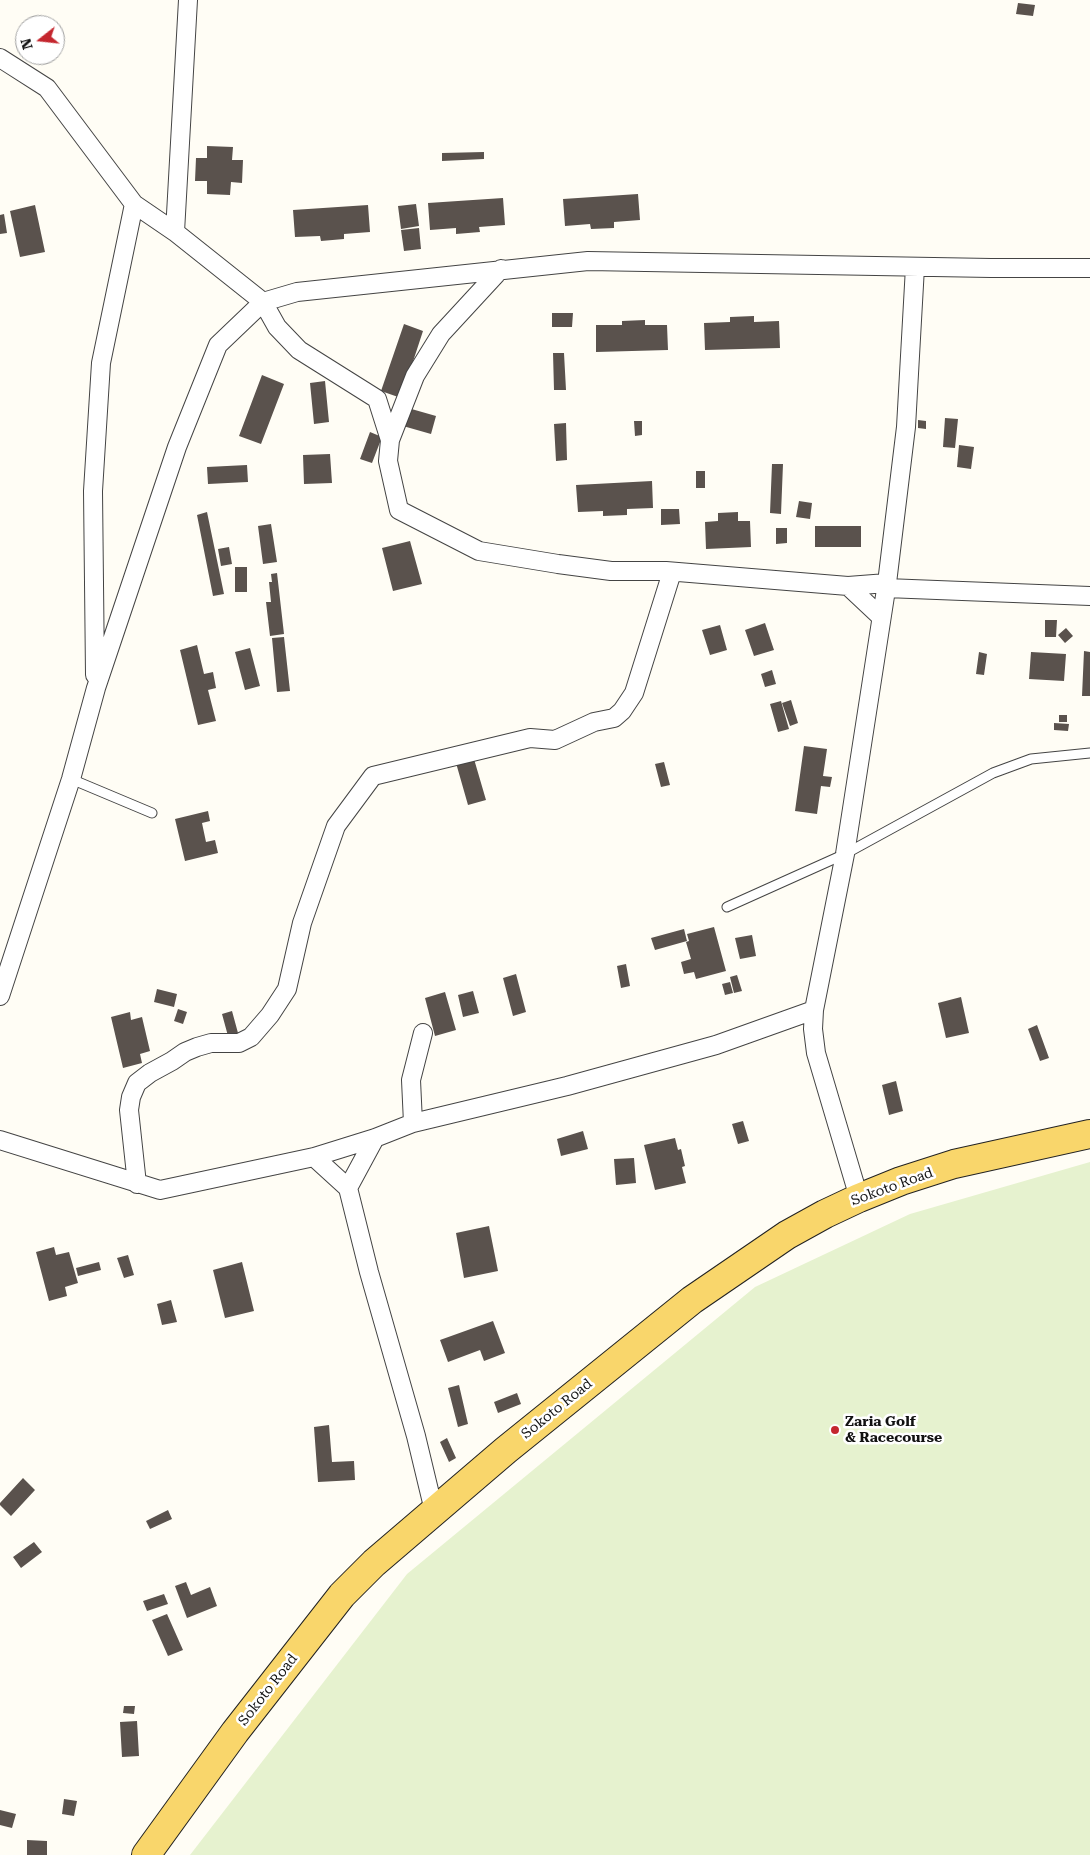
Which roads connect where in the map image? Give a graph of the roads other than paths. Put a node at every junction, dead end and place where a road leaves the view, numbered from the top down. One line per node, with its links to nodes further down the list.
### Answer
1 (188, 0): 4 (street)
2 (0, 58): 3 (street)
3 (134, 204): 4 (street); 15 (street)
4 (176, 232): 8 (street)
5 (915, 267): 6 (street); 7 (street); 11 (street)
6 (1090, 268)
7 (501, 269): 8 (street); 9 (street)
8 (263, 302): 9 (street); 15 (street)
9 (390, 440): 10 (street)
10 (672, 572): 12 (street); 30 (street)
11 (886, 585): 12 (street); 13 (street); 14 (street)
12 (848, 586): 14 (street)
13 (1090, 596)
14 (881, 617): 19 (street)
15 (96, 688): 17 (street)
16 (1090, 753): 19 (lane)
17 (71, 779): 18 (lane); 21 (street)
18 (152, 813)
19 (845, 854): 20 (lane); 22 (street)
20 (727, 907)
21 (0, 996)
22 (814, 1010): 24 (street); 32 (street)
23 (422, 1033): 24 (street)
24 (413, 1123): 26 (street)
25 (1090, 1134): 32 (main road, Sokoto Road)
26 (375, 1138): 29 (street); 31 (street)
27 (0, 1140): 30 (street)
28 (1090, 1152): 35 (main road, Sokoto Road)
29 (314, 1157): 30 (street); 31 (street)
30 (137, 1184)
31 (348, 1188): 33 (street)
32 (859, 1198): 33 (main road, Sokoto Road)
33 (434, 1511): 34 (main road, Sokoto Road)
34 (146, 1855)
35 (165, 1855)

